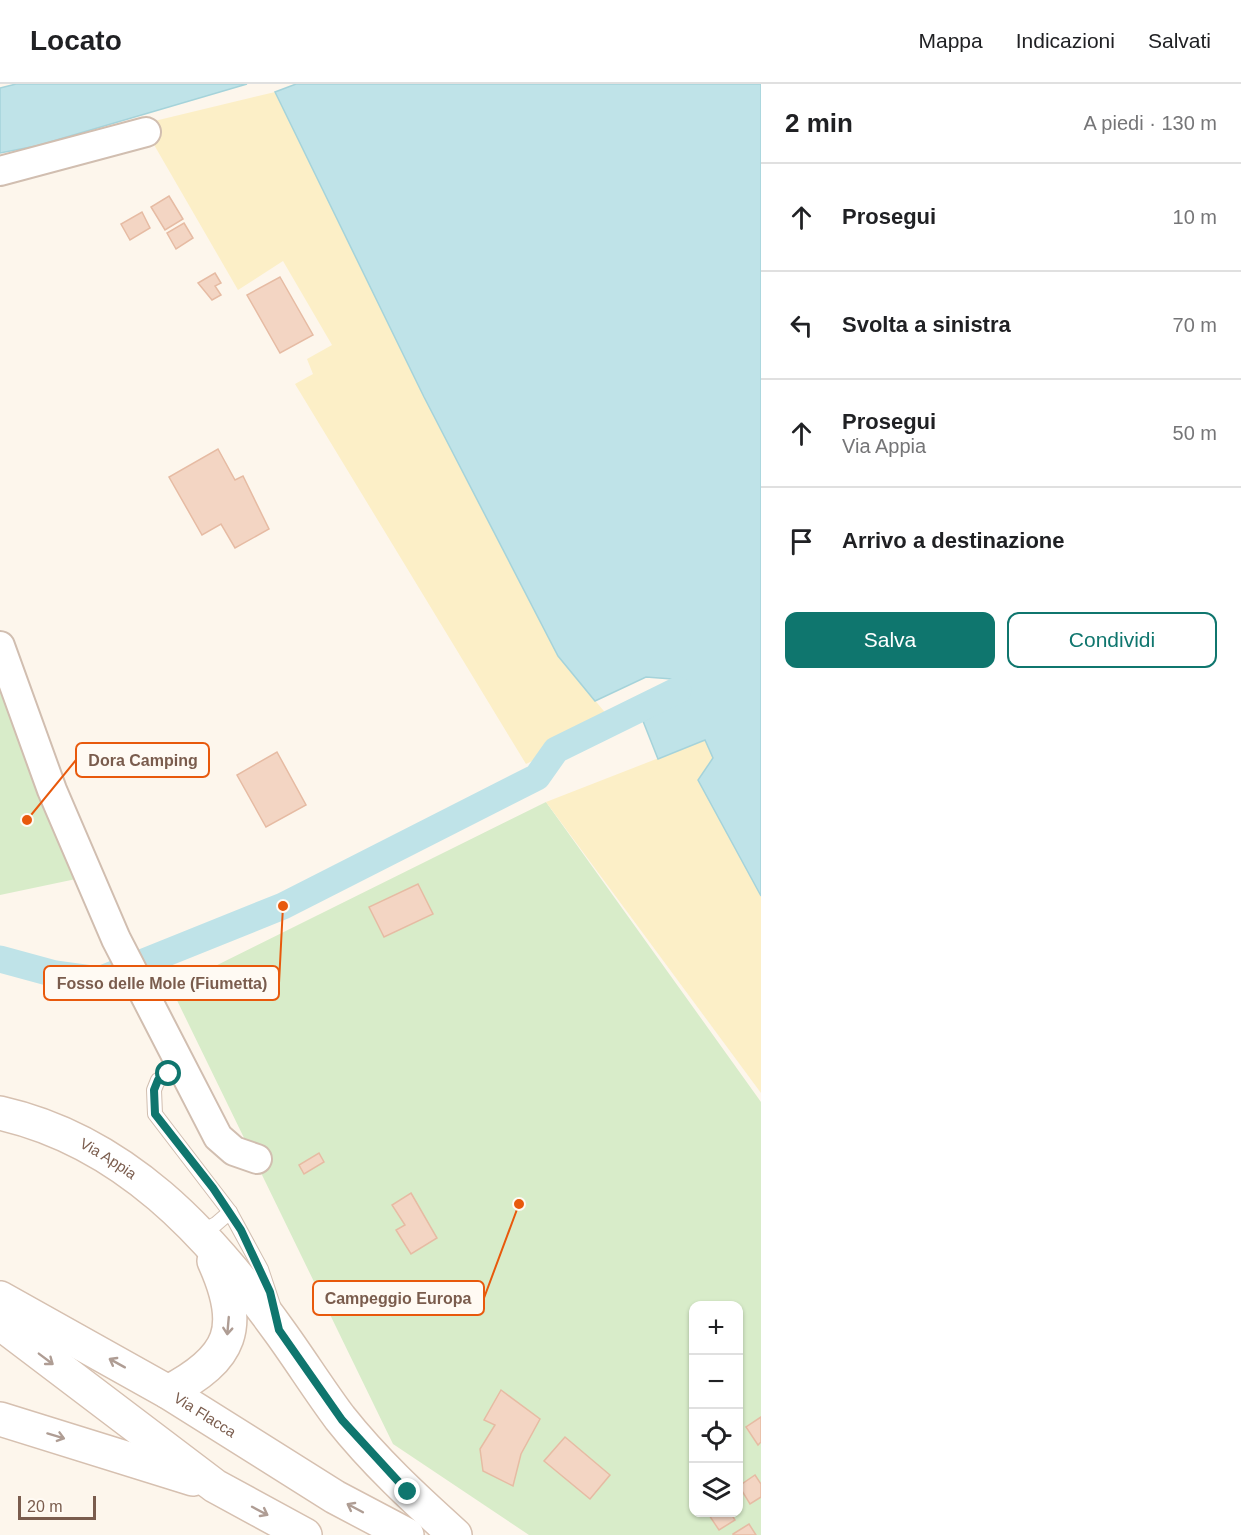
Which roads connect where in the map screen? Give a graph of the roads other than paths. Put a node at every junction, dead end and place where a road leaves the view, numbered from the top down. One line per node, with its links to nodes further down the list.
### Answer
1 (146, 132): 2 (street)
2 (0, 171)
3 (0, 646): 4 (street)
4 (182, 1071): 6 (street); 7 (lane)
5 (0, 1113): 8 (main road, Via Appia)
6 (256, 1159)
7 (230, 1212): 8 (lane); 11 (lane)
8 (201, 1232): 11 (main road, Via Appia); 12 (main road, Via Appia, one-way to 12)
9 (0, 1298): 12 (main road, Via Flacca, one-way to 9)
10 (0, 1323): 14 (main road, one-way to 14)
11 (279, 1330): 17 (main road, Via Appia)
12 (168, 1392): 16 (main road, Via Flacca, one-way to 12)
13 (0, 1419): 14 (main road, one-way to 14)
14 (215, 1486): 15 (main road, one-way to 15)
15 (305, 1535)
16 (407, 1535)
17 (455, 1535)

